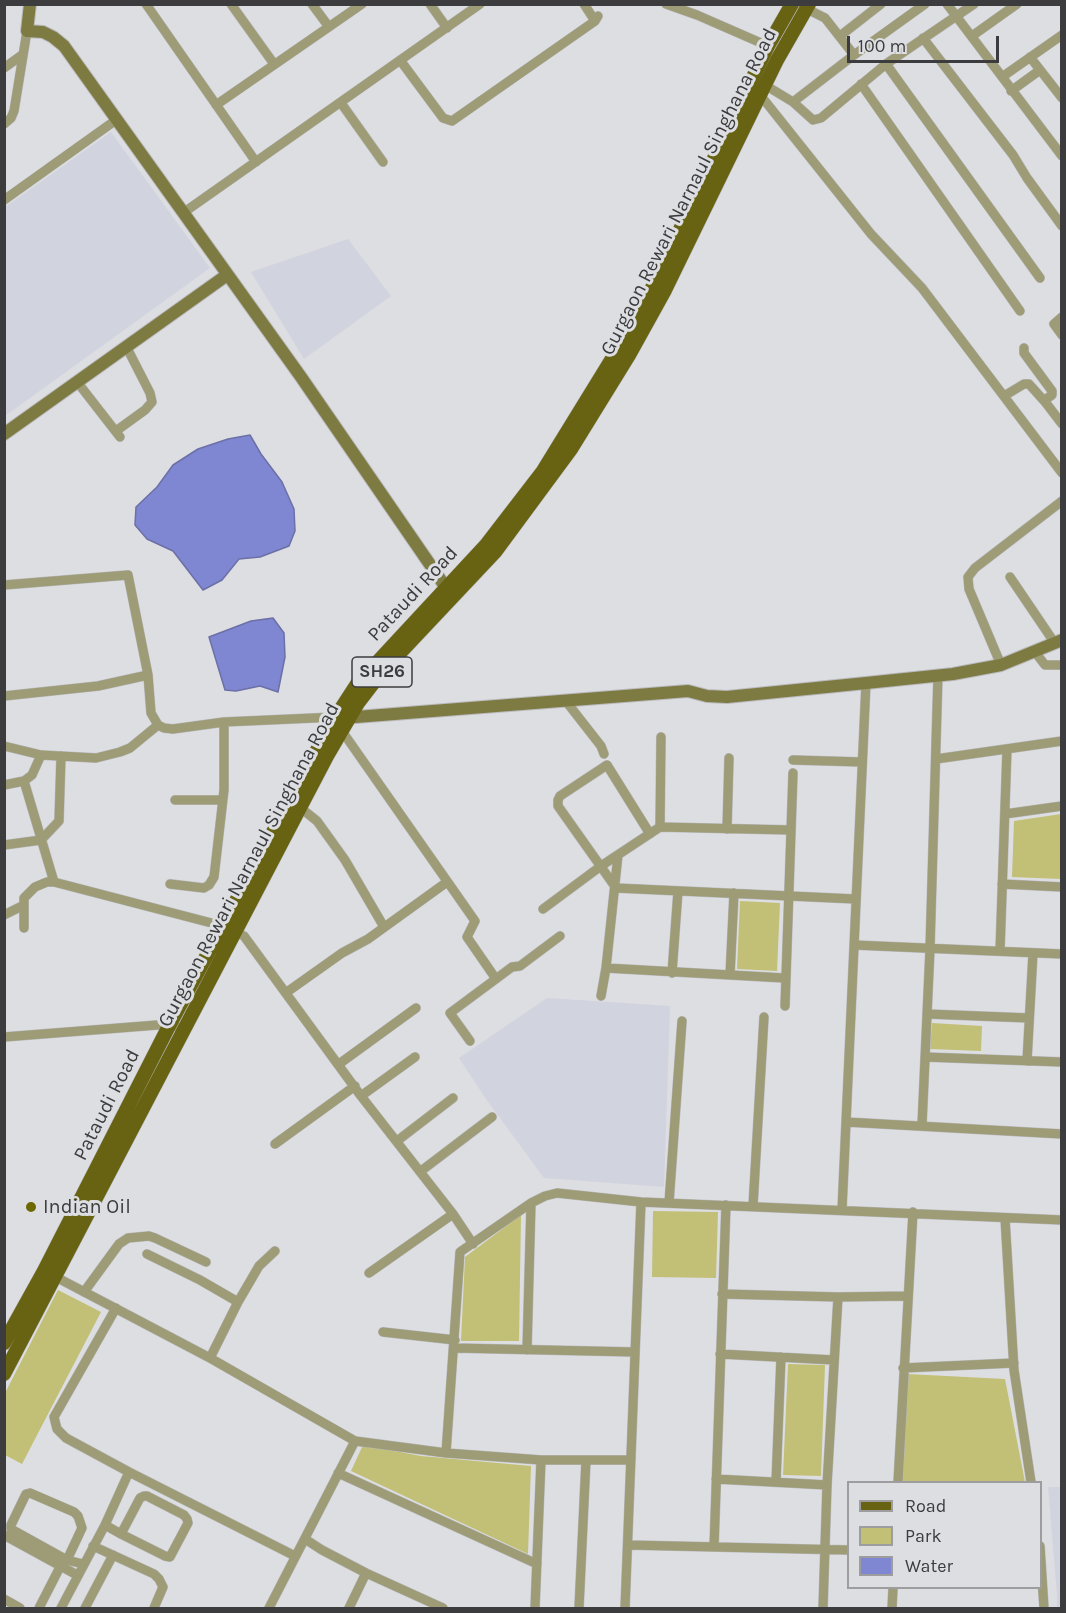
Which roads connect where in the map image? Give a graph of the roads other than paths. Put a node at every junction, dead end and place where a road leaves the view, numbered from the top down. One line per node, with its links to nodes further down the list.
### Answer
1 (30, 4): 20 (street)
2 (146, 4): 41 (street)
3 (231, 4): 30 (street)
4 (312, 4): 18 (street)
5 (362, 4): 18 (street)
6 (430, 4): 19 (street)
7 (480, 4): 19 (street)
8 (584, 4): 29 (street)
9 (666, 4): 25 (street)
10 (792, 4): 25 (main road, SH26)
11 (881, 4): 22 (street)
12 (925, 4): 27 (street)
13 (947, 4): 17 (street)
14 (974, 4): 17 (street)
15 (1017, 4): 23 (street)
16 (805, 6): 22 (street); 36 (main road, Gurgaon Rewari Narnaul Singhana Road / SH26)
17 (956, 17): 23 (street); 24 (street)
18 (329, 27): 30 (street)
19 (447, 28): 29 (street)
20 (27, 31): 26 (street); 42 (street)
21 (1062, 35): 28 (street)
22 (840, 36): 27 (street)
23 (972, 36): 34 (street)
24 (923, 38): 31 (street); 49 (street)
25 (768, 46): 50 (main road, SH26)
26 (22, 55): 32 (street); 43 (street)
27 (854, 55): 39 (street)
28 (1030, 57): 33 (street); 34 (street)
29 (400, 60): 40 (street)
30 (274, 64): 41 (street)
31 (886, 64): 35 (street); 52 (street)
32 (4, 68)
33 (1040, 70): 37 (street); 38 (street)
34 (1002, 77): 37 (street)
35 (861, 84): 39 (street); 53 (street)
36 (763, 91): 39 (street); 50 (main road, Gurgaon Rewari Narnaul Singhana Road / SH26); 59 (street)
37 (1011, 91): 44 (street)
38 (1062, 98)
39 (793, 102)
40 (341, 103): 45 (street); 46 (street)
41 (216, 105): 45 (street)
42 (116, 120): 47 (street); 48 (street)
43 (4, 124)
44 (1062, 156)
45 (256, 162): 48 (street)
46 (383, 162)
47 (4, 200)
48 (183, 213): 51 (street)
49 (1062, 226)
50 (665, 274): 67 (main road, Gurgaon Rewari Narnaul Singhana Road / SH26)
51 (227, 275): 56 (street); 67 (street)
52 (1040, 278)
53 (1020, 311)
54 (1062, 317): 55 (street)
55 (1062, 335)
56 (127, 348): 58 (street); 58 (street)
57 (1024, 348): 60 (street)
58 (78, 383): 62 (street)
59 (1004, 396): 60 (street); 63 (street)
60 (1046, 403): 61 (street)
61 (1062, 424)
62 (4, 434)
63 (1062, 473)
64 (1062, 501): 70 (street)
65 (1010, 577): 68 (street)
66 (4, 585): 72 (street)
67 (450, 593): 77 (main road, Gurgaon Rewari Narnaul Singhana Road / SH26)
68 (1058, 641): 69 (street)
69 (1035, 652): 70 (street); 71 (street)
70 (1001, 665): 73 (street)
71 (1062, 665)
72 (148, 675): 75 (street); 79 (street)
73 (938, 675): 74 (street); 89 (street)
74 (866, 683): 76 (street); 91 (street)
75 (4, 696)
76 (565, 700): 77 (street); 85 (street)
77 (342, 718): 78 (street); 80 (main road, Gurgaon Rewari Narnaul Singhana Road / SH26); 97 (main road, SH26)
78 (224, 722): 79 (street); 96 (street)
79 (158, 725): 87 (street)
80 (342, 731): 97 (main road, Gurgaon Rewari Narnaul Singhana Road / SH26); 109 (street)
81 (661, 737): 100 (street)
82 (1062, 741): 84 (street)
83 (4, 746): 86 (street)
84 (1007, 749): 89 (street); 99 (street)
85 (604, 754)
86 (41, 755): 87 (street); 93 (street)
87 (62, 756): 104 (street)
88 (729, 758): 101 (street)
89 (936, 759): 126 (street)
90 (793, 760): 91 (street)
91 (862, 762): 117 (street)
92 (793, 773): 102 (street)
93 (24, 781): 94 (street); 104 (street)
94 (4, 785)
95 (175, 800): 96 (street)
96 (222, 800): 110 (street)
97 (295, 804): 121 (street); 123 (main road, Gurgaon Rewari Narnaul Singhana Road / SH26)
98 (1062, 806): 99 (street)
99 (1005, 814): 111 (street)
100 (660, 828): 101 (street); 103 (street)
101 (728, 829): 102 (street)
102 (791, 830): 116 (street)
103 (650, 834): 106 (street); 107 (street)
104 (41, 840): 105 (street); 108 (street)
105 (4, 845)
106 (618, 855): 107 (street); 113 (street)
107 (601, 866): 113 (street); 119 (street)
108 (54, 882): 118 (street); 123 (street)
109 (447, 882): 121 (street); 134 (street)
110 (170, 884)
111 (1002, 884): 112 (street); 127 (street)
112 (1062, 887)
113 (616, 888): 114 (street); 130 (street)
114 (678, 891): 115 (street); 131 (street)
115 (734, 893): 116 (street); 132 (street)
116 (788, 896): 117 (street); 133 (street)
117 (855, 899): 125 (street)
118 (24, 905): 120 (street); 122 (street)
119 (543, 909)
120 (4, 915)
121 (384, 927): 135 (street)
122 (24, 928)
123 (229, 928): 135 (street); 143 (main road, Gurgaon Rewari Narnaul Singhana Road / SH26)
124 (560, 936): 134 (street)
125 (854, 945): 126 (street); 155 (street)
126 (930, 949): 127 (street); 139 (street)
127 (1000, 951): 128 (street)
128 (1033, 952): 129 (street); 141 (street)
129 (1062, 954)
130 (606, 968): 131 (street); 136 (street)
131 (672, 973): 132 (street)
132 (730, 975): 133 (street)
133 (784, 978): 137 (street)
134 (496, 979): 145 (street)
135 (287, 992): 150 (street)
136 (600, 996)
137 (785, 1006)
138 (416, 1008): 150 (street)
139 (927, 1014): 141 (street); 147 (street)
140 (764, 1017): 165 (street)
141 (1029, 1018): 148 (street)
142 (682, 1021): 163 (street)
143 (177, 1026): 144 (street); 175 (main road, Gurgaon Rewari Narnaul Singhana Road / SH26)
144 (4, 1037)
145 (470, 1041)
146 (415, 1057): 152 (street)
147 (925, 1057): 148 (street); 156 (street)
148 (1027, 1060): 149 (street)
149 (1062, 1062)
150 (339, 1064): 151 (street)
151 (355, 1086): 152 (street); 159 (street)
152 (361, 1096): 158 (street)
153 (453, 1098): 158 (street)
154 (492, 1117): 160 (street)
155 (846, 1122): 156 (street); 166 (street)
156 (922, 1125): 157 (street)
157 (1062, 1134)
158 (397, 1141): 160 (street)
159 (275, 1144)
160 (421, 1171): 168 (street)
161 (641, 1202): 162 (street); 163 (street); 187 (street)
162 (531, 1203): 171 (street); 186 (street)
163 (669, 1203): 164 (street)
164 (726, 1205): 165 (street); 178 (street)
165 (753, 1206): 166 (street)
166 (842, 1210): 167 (street)
167 (913, 1212): 169 (street); 179 (street)
168 (453, 1214): 171 (street); 176 (street)
169 (1005, 1218): 170 (street); 192 (street)
170 (1062, 1220)
171 (472, 1244): 185 (street)
172 (275, 1251): 181 (street)
173 (147, 1254): 181 (street)
174 (206, 1262): 177 (street)
175 (49, 1273): 177 (street); 184 (main road, SH26); 194 (main road, Gurgaon Rewari Narnaul Singhana Road / SH26)
176 (369, 1274)
177 (84, 1292): 182 (street)
178 (722, 1294): 180 (street); 188 (street)
179 (907, 1296): 180 (street); 193 (street)
180 (838, 1297): 191 (street)
181 (238, 1302): 190 (street)
182 (116, 1308): 190 (street); 200 (street)
183 (383, 1332): 185 (street)
184 (4, 1343)
185 (455, 1344): 186 (street); 196 (street)
186 (527, 1350): 187 (street)
187 (635, 1352): 199 (street)
188 (720, 1354): 189 (street); 202 (street)
189 (781, 1357): 191 (street); 205 (street)
190 (210, 1358): 195 (street)
191 (834, 1360): 206 (street)
192 (1014, 1363): 193 (street); 204 (street)
193 (903, 1368): 203 (street)
194 (4, 1374)
195 (355, 1441): 196 (street); 201 (street)
196 (446, 1453): 197 (street)
197 (542, 1460): 198 (street); 220 (street)
198 (586, 1460): 199 (street); 236 (street)
199 (630, 1460): 211 (street)
200 (129, 1472): 207 (street); 217 (street)
201 (338, 1473): 210 (street); 220 (street)
202 (716, 1479): 205 (street); 213 (street)
203 (898, 1481)
204 (1031, 1481)
205 (776, 1482): 206 (street)
206 (827, 1485): 214 (street)
207 (105, 1526): 208 (street); 212 (street)
208 (122, 1534): 208 (street)
209 (4, 1535): 219 (street)
210 (305, 1539): 217 (street); 222 (street)
211 (628, 1545): 213 (street); 237 (street)
212 (93, 1546): 216 (street); 221 (street)
213 (714, 1546): 214 (street)
214 (825, 1549): 215 (street); 238 (street)
215 (847, 1550)
216 (113, 1555): 230 (street); 231 (street)
217 (295, 1556): 232 (street)
218 (1042, 1562): 240 (street)
219 (64, 1563): 219 (street); 221 (street); 223 (street); 228 (street)
220 (537, 1563): 235 (street)
221 (83, 1564): 223 (street)
222 (366, 1573): 226 (street); 233 (street)
223 (77, 1575): 229 (street)
224 (893, 1589): 239 (street)
225 (4, 1599): 227 (street)
226 (429, 1605): 234 (street)
227 (20, 1608)
228 (39, 1608)
229 (61, 1608)
230 (86, 1608)
231 (154, 1608)
232 (269, 1608)
233 (348, 1608)
234 (443, 1608)
235 (535, 1608)
236 (579, 1608)
237 (625, 1608)
238 (823, 1608)
239 (892, 1608)
240 (1044, 1608)

